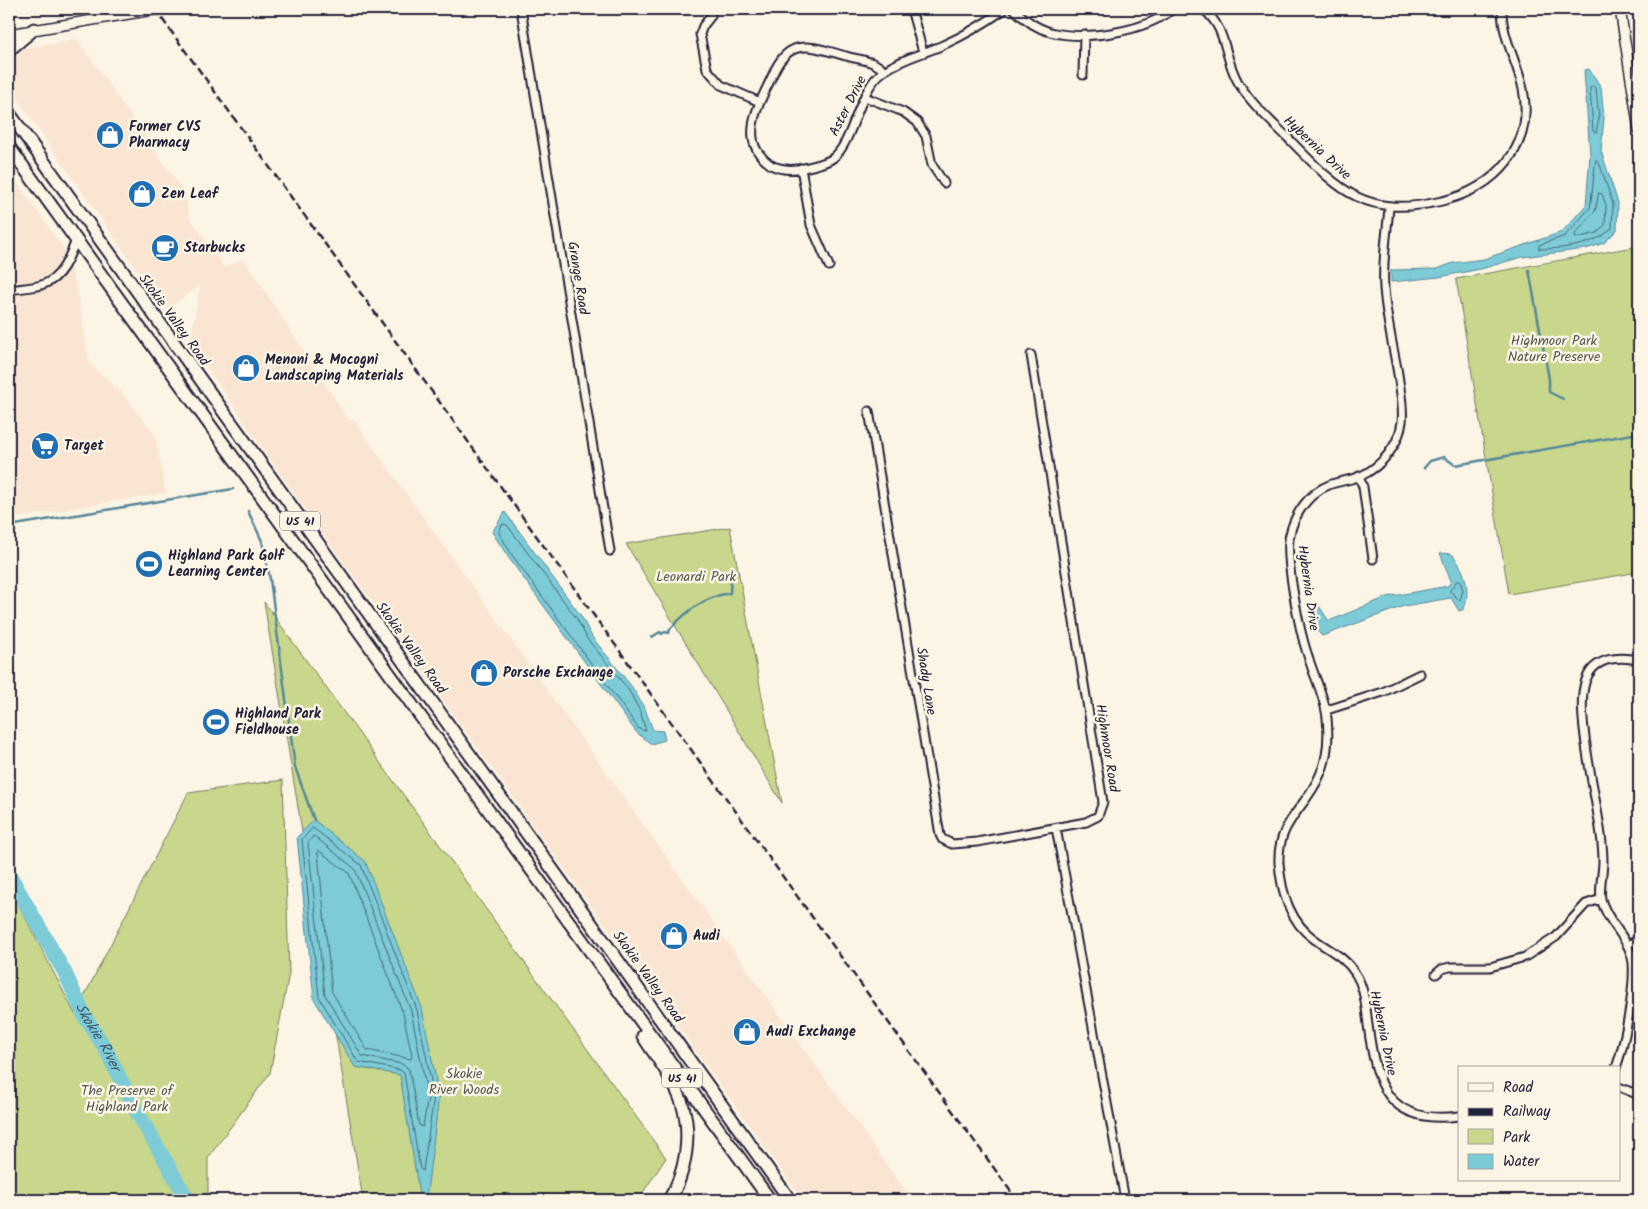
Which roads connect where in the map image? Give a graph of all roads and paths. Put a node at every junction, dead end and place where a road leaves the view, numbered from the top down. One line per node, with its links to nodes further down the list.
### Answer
1 (159, 9): 11 (street)
2 (521, 9): 32 (street, Grange Road)
3 (911, 9): 15 (street)
4 (1005, 9): 15 (street, Aster Drive)
5 (1014, 9): 13 (street)
6 (1173, 9): 13 (street)
7 (1203, 9): 25 (street, Hybernia Drive)
8 (1502, 9): 25 (street)
9 (1620, 9): 21 (street)
10 (711, 16): 19 (street)
11 (34, 29): 12 (street); 14 (highway)
12 (9, 34)
13 (1084, 34): 17 (street)
14 (9, 50)
15 (923, 52): 16 (street, Aster Drive)
16 (884, 71): 18 (street, Aster Drive); 19 (street, Aster Drive)
17 (1084, 75)
18 (865, 97): 23 (street, Aster Drive); 24 (street)
19 (760, 102): 23 (street, Aster Drive)
20 (9, 113): 49 (highway, Skokie Valley Road / US 41)
21 (1639, 130)
22 (9, 147): 26 (highway, US 41)
23 (801, 168): 27 (street)
24 (944, 183)
25 (1390, 207): 31 (street, Hybernia Drive)
26 (76, 240): 28 (street); 41 (highway, US 41)
27 (829, 266)
28 (9, 290)
29 (1032, 355): 37 (street, Highmoor Road)
30 (869, 411): 37 (street, Shady Lane)
31 (1359, 476): 33 (street); 36 (street, Hybernia Drive)
32 (610, 551)
33 (1373, 559)
34 (1639, 660): 38 (street)
35 (1420, 674): 36 (street)
36 (1326, 710): 46 (street, Hybernia Drive)
37 (1056, 828): 50 (street)
38 (1601, 898): 40 (street); 42 (street)
39 (1639, 939): 40 (street)
40 (1628, 945): 43 (street)
41 (594, 955): 47 (highway); 48 (highway, US 41)
42 (1436, 974)
43 (1616, 1066)
44 (1620, 1087): 45 (street)
45 (1639, 1095)
46 (1458, 1116)
47 (669, 1200)
48 (770, 1200)
49 (790, 1200)
50 (1125, 1200)

